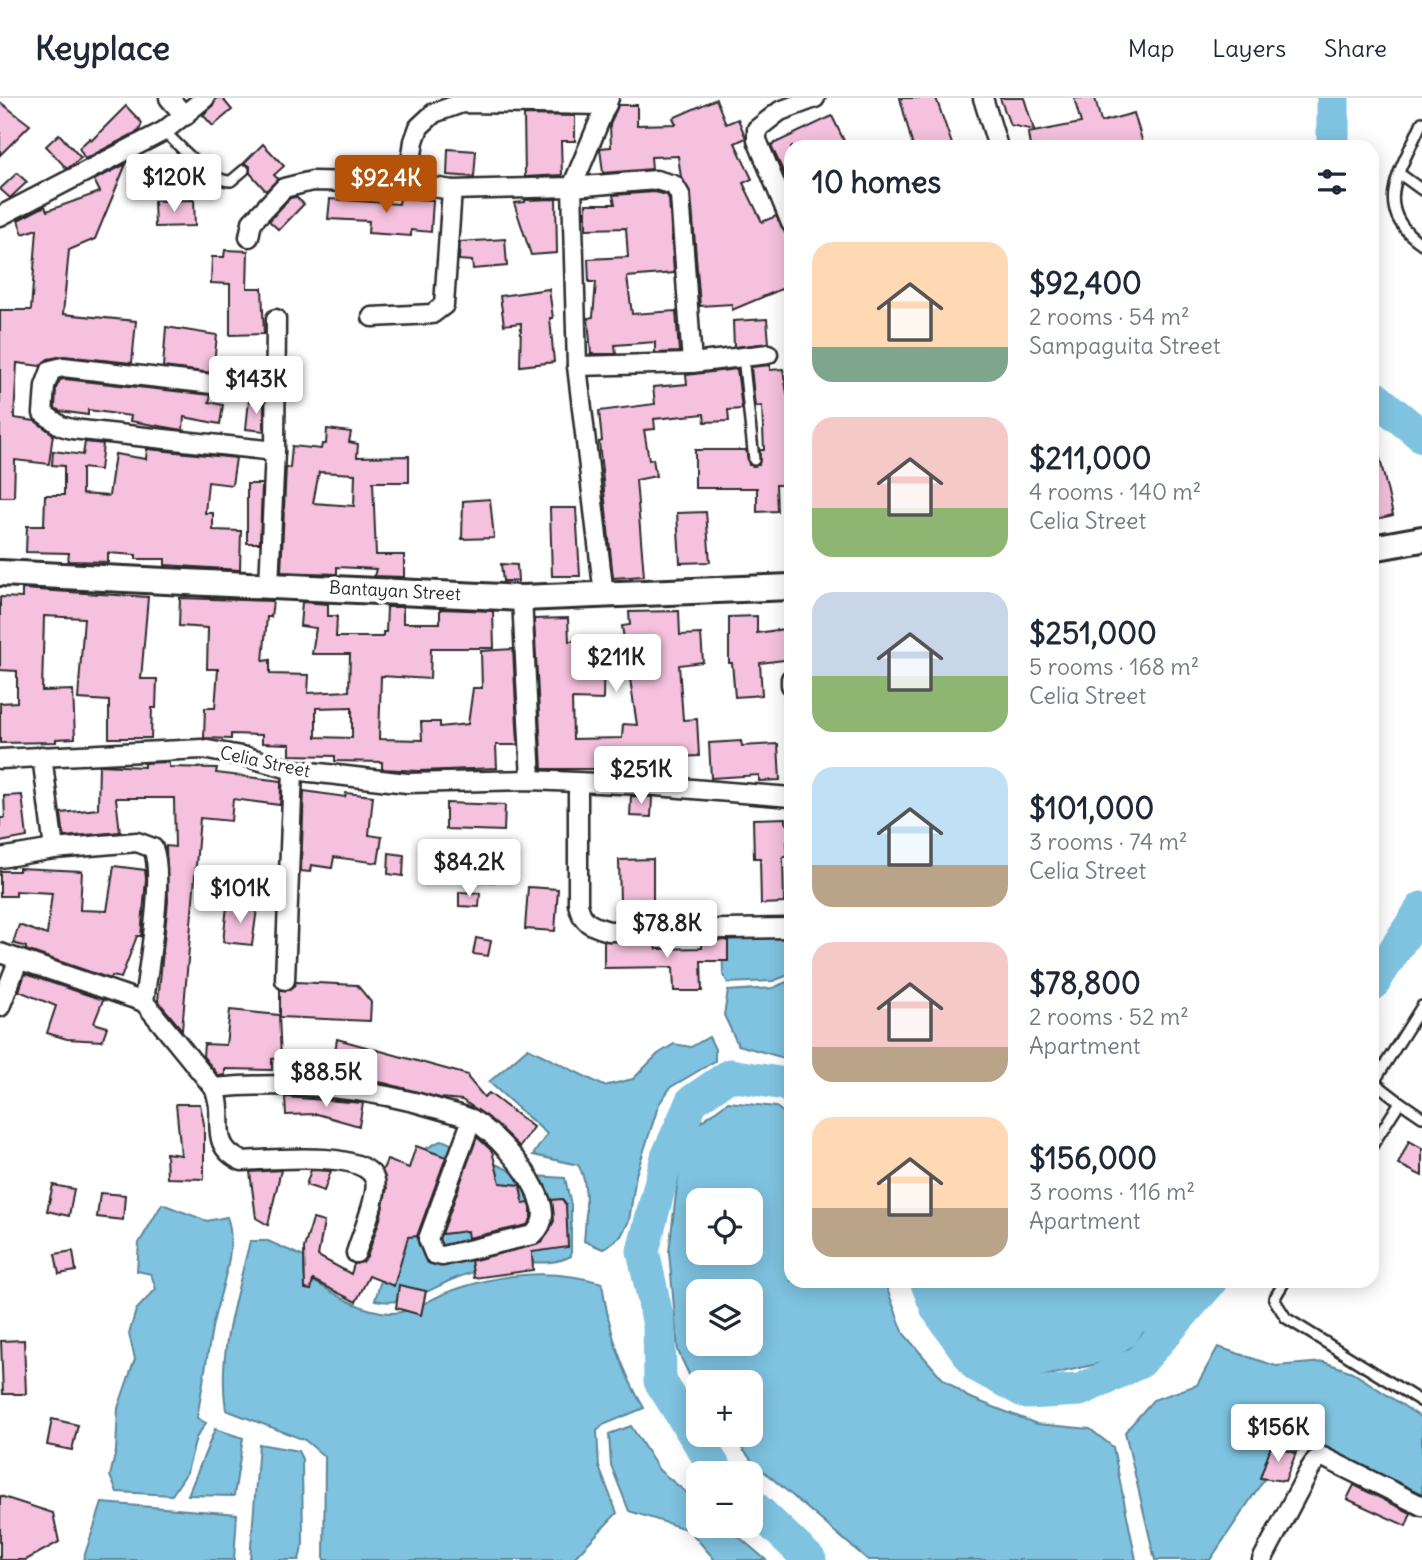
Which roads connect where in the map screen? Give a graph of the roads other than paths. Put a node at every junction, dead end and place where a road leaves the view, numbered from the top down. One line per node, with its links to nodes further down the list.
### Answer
1 (169, 98): 6 (street)
2 (205, 98): 6 (street)
3 (815, 98): 16 (street)
4 (983, 98): 9 (street)
5 (608, 102): 12 (street); 13 (street)
6 (186, 116): 8 (street)
7 (1421, 128): 11 (lane)
8 (164, 131): 10 (lane); 17 (street)
9 (996, 140)
10 (244, 170)
11 (1400, 174): 15 (lane); 19 (lane)
12 (408, 183): 14 (street); 18 (street)
13 (572, 187): 14 (street); 24 (street); 25 (street)
14 (452, 190): 20 (street)
15 (1422, 190)
16 (784, 206)
17 (0, 216)
18 (248, 237)
19 (1422, 244)
20 (372, 317)
21 (276, 318): 26 (street)
22 (768, 354): 23 (street)
23 (743, 355): 24 (street); 28 (lane)
24 (692, 363): 25 (street)
25 (577, 366): 34 (street)
26 (274, 391): 27 (street); 27 (street)
27 (275, 451): 32 (street)
28 (754, 460)
29 (1422, 539): 30 (main road)
30 (1379, 547)
31 (0, 573): 32 (main road, Bantayan Street)
32 (269, 586): 35 (main road, Bantayan Street)
33 (784, 587): 34 (main road, Bantayan Street)
34 (604, 594): 35 (main road, Bantayan Street)
35 (522, 598): 39 (street)
36 (42, 756): 37 (street, Celia Street); 38 (street, Celia Street); 42 (street)
37 (0, 759)
38 (293, 770): 39 (street, Celia Street); 47 (street)
39 (531, 780): 40 (street, Celia Street)
40 (578, 783): 41 (street, Celia Street); 44 (street)
41 (784, 796)
42 (54, 849): 43 (street); 48 (street)
43 (0, 858)
44 (784, 928)
45 (0, 953): 46 (street)
46 (19, 959): 48 (street); 50 (street)
47 (285, 979)
48 (144, 1002): 53 (street)
49 (1422, 1006): 51 (lane)
50 (0, 1007)
51 (1379, 1074)
52 (1379, 1086): 54 (lane)
53 (214, 1088): 56 (street); 58 (street)
54 (1400, 1102): 55 (lane); 57 (lane)
55 (1422, 1117)
56 (472, 1119): 56 (street)
57 (1379, 1135)
58 (356, 1252)
59 (1281, 1288): 60 (lane)
60 (1422, 1402)
61 (1422, 1506): 62 (street)
62 (1262, 1560)

